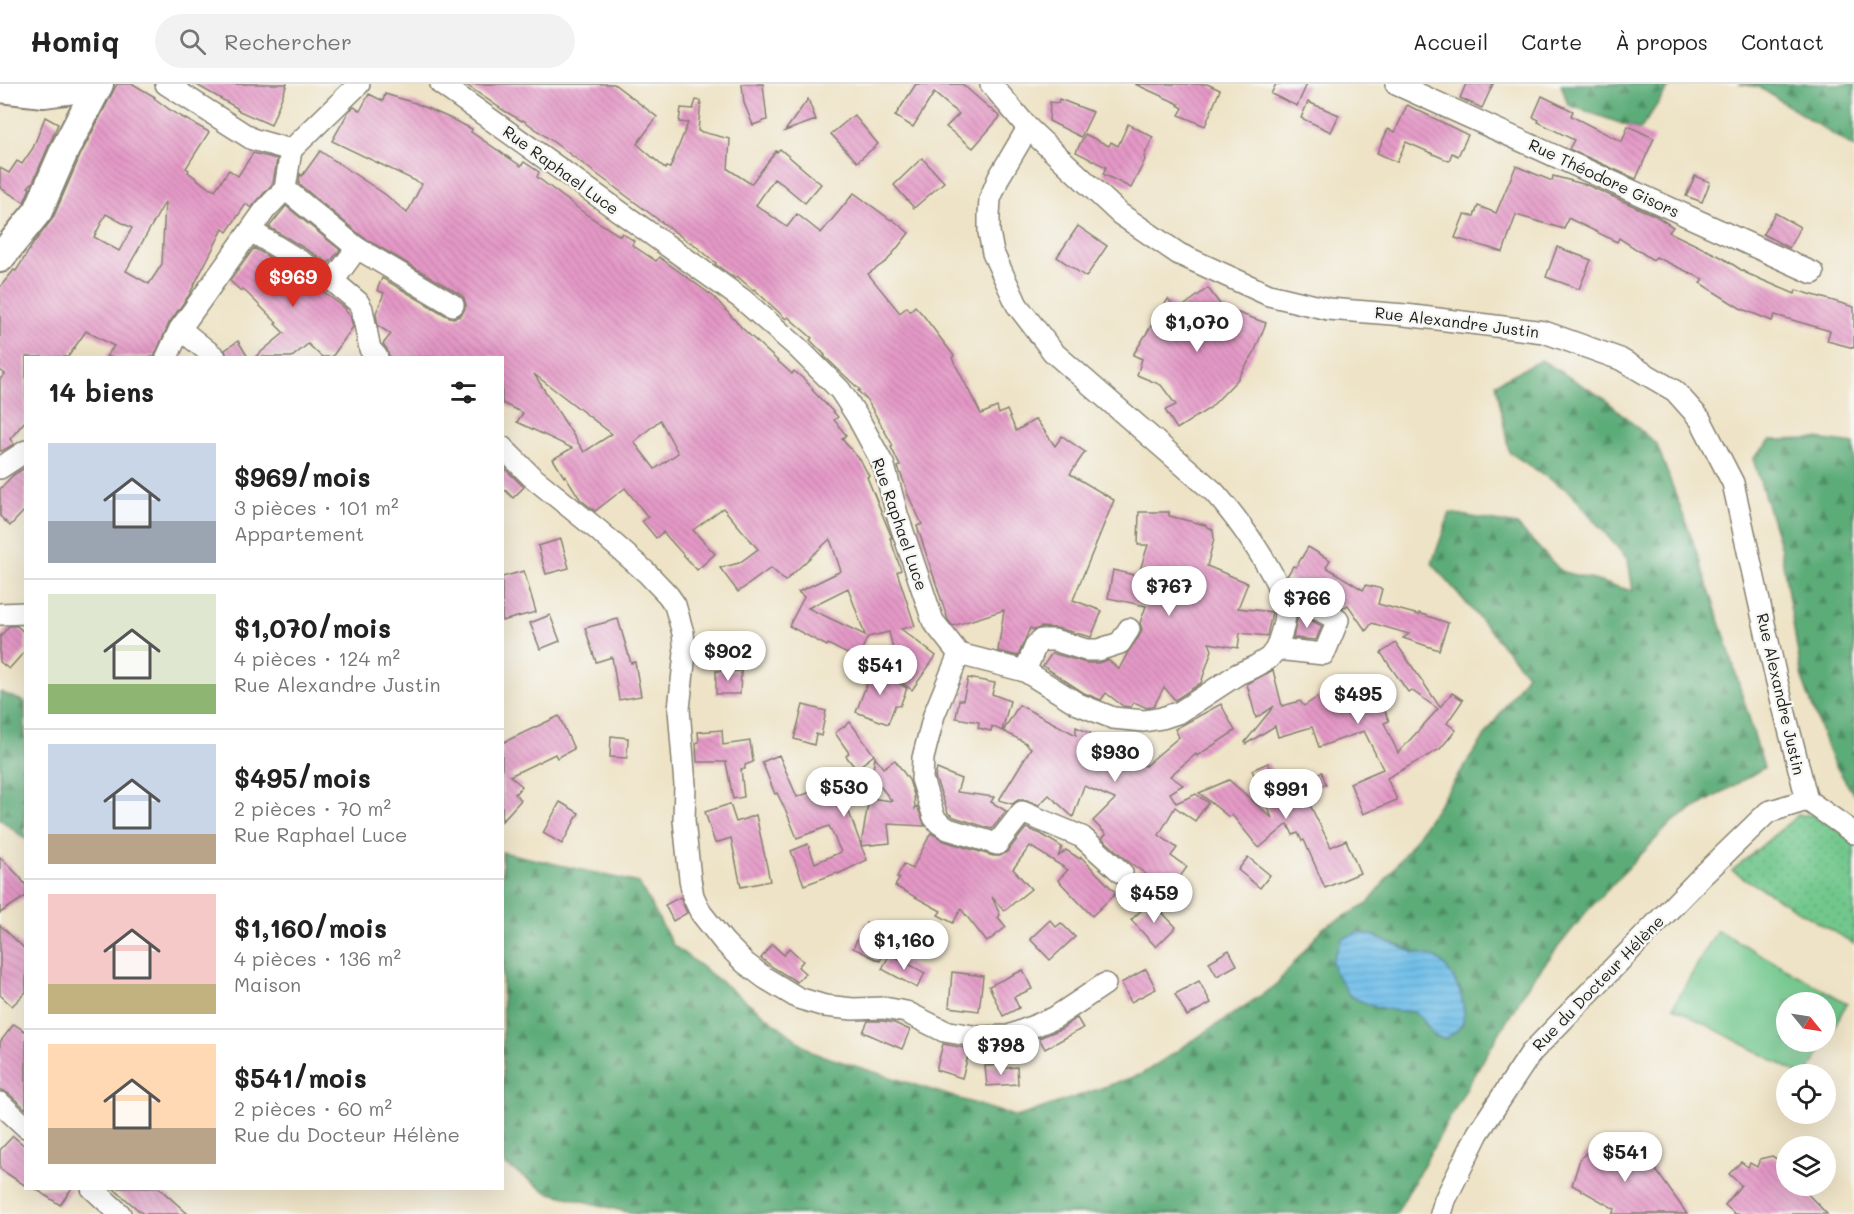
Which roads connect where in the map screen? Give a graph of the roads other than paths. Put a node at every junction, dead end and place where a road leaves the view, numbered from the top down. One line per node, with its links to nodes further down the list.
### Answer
1 (93, 84): 9 (main road)
2 (99, 84): 10 (main road)
3 (166, 84): 12 (street)
4 (359, 84): 12 (street)
5 (441, 84): 32 (street, Rue Raphael Luce)
6 (991, 84): 11 (street, Rue Alexandre Justin)
7 (1396, 84): 17 (street, Rue Théodore Gisors)
8 (0, 88): 9 (main road)
9 (42, 89): 10 (main road)
10 (77, 128): 16 (main road)
11 (1028, 128): 27 (street); 34 (street, Rue Alexandre Justin)
12 (291, 150): 13 (street)
13 (285, 189): 14 (street); 15 (street)
14 (251, 231): 18 (street); 20 (street)
15 (357, 248): 18 (street); 19 (street)
16 (0, 258)
17 (1813, 273)
18 (333, 281): 23 (street)
19 (453, 305)
20 (180, 329): 21 (street); 22 (street)
21 (167, 356)
22 (214, 356)
23 (376, 356)
24 (504, 449): 37 (street)
25 (24, 452): 26 (street)
26 (0, 468)
27 (1278, 588): 31 (street); 31 (street)
28 (0, 614): 29 (street)
29 (24, 614)
30 (1129, 629): 33 (street)
31 (1276, 649): 33 (street)
32 (959, 654): 33 (street); 36 (street)
33 (1025, 671)
34 (1807, 800): 35 (street); 42 (street, Rue du Docteur Hélène)
35 (1854, 833)
36 (1122, 873)
37 (1105, 984)
38 (0, 1103): 39 (street)
39 (24, 1124)
40 (94, 1190): 41 (street)
41 (120, 1214)
42 (1441, 1214)

